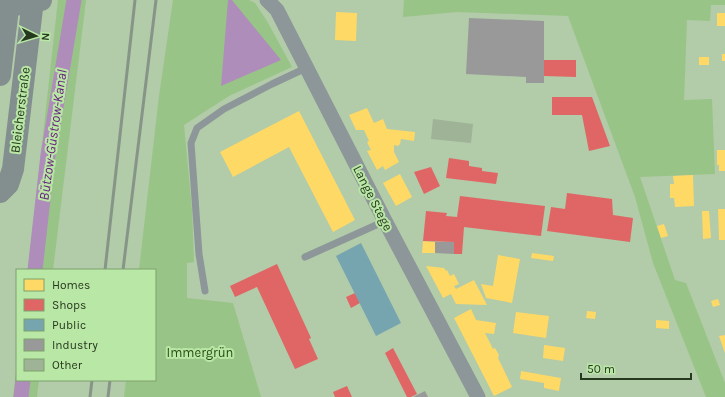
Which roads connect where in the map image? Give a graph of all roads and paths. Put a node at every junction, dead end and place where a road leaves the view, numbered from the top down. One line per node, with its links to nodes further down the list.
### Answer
1 (8, 0): 7 (main road, Bleicherstraße)
2 (33, 0): 8 (main road, Bleicherstraße)
3 (42, 0): 5 (main road, bridge)
4 (267, 0): 6 (street, Lange Stege)
5 (0, 8)
6 (306, 68): 9 (street, Lange Stege); 11 (lane)
7 (0, 75)
8 (0, 192)
9 (385, 221): 10 (lane); 12 (street, Lange Stege)
10 (305, 257)
11 (205, 291)
12 (478, 397)

